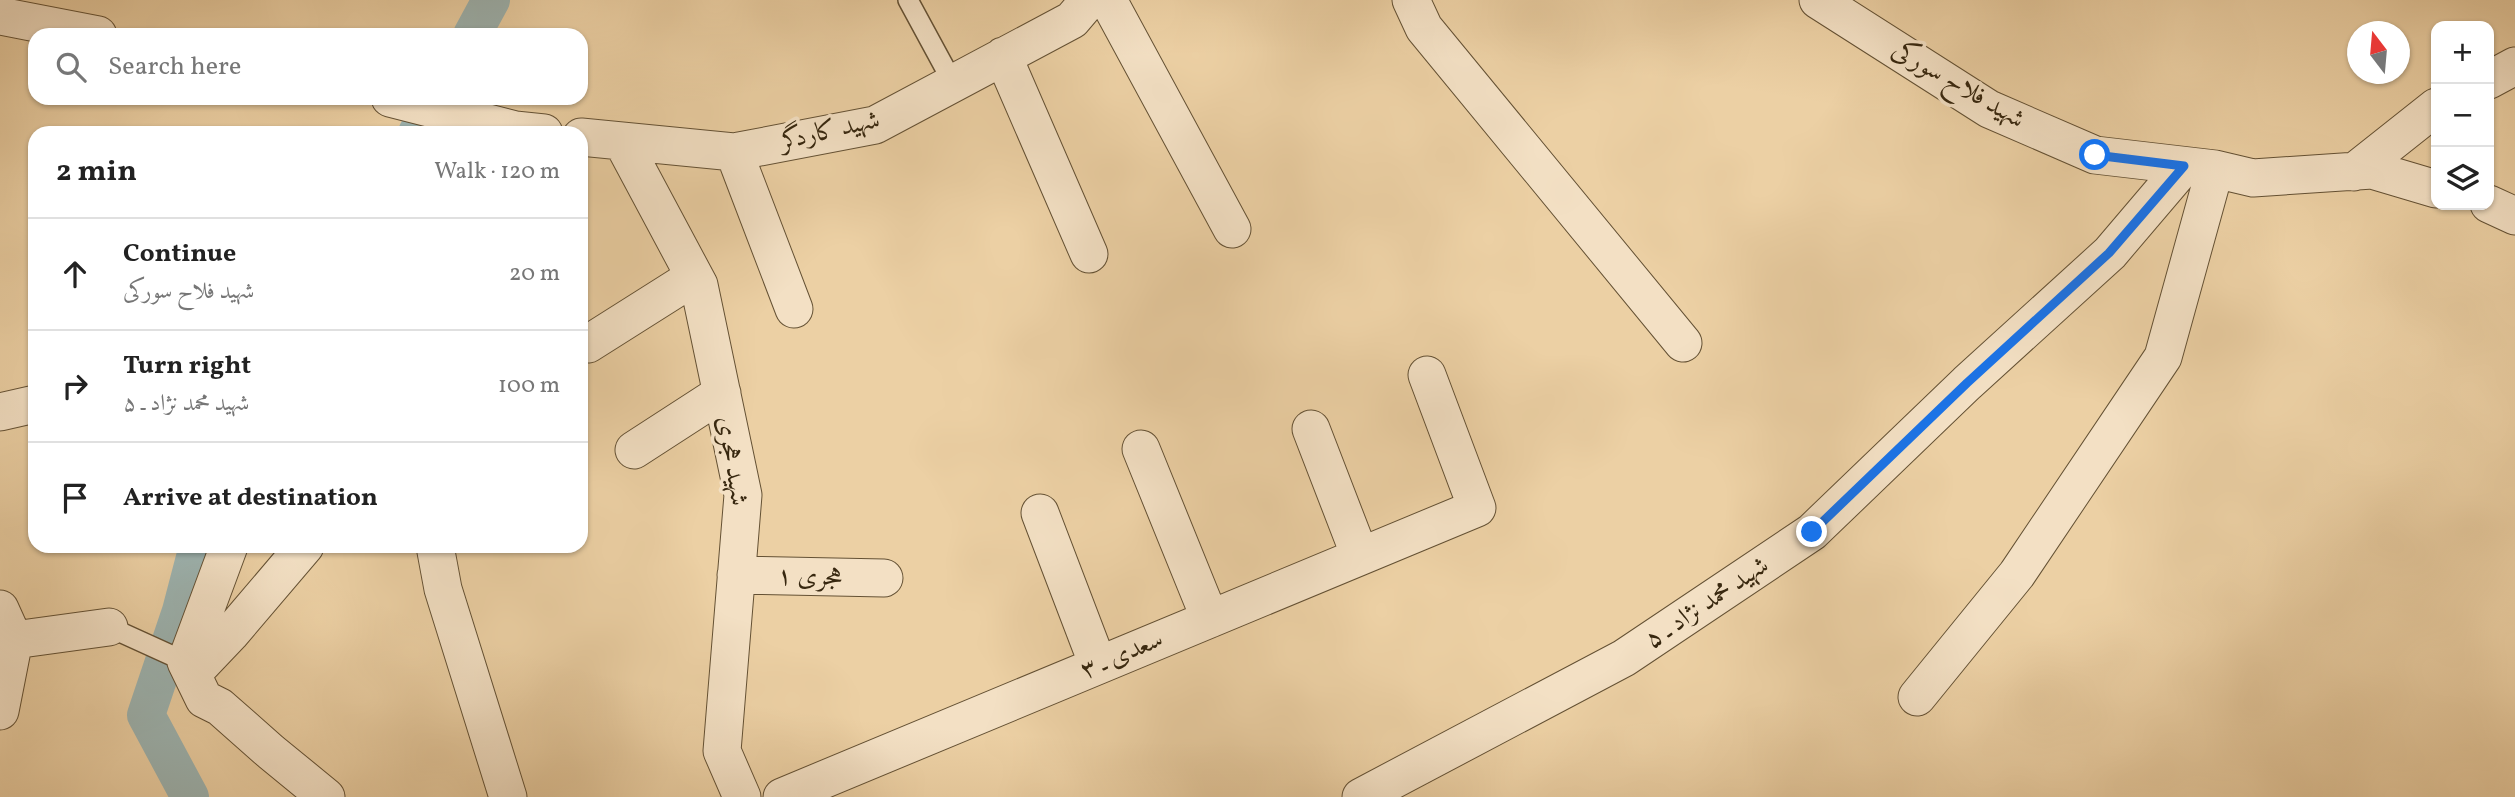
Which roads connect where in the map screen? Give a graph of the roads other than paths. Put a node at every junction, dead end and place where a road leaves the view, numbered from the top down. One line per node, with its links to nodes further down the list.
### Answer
1 (908, 0): 11 (lane)
2 (1089, 0): 8 (street, شهید کاردگر)
3 (1108, 0): 23 (street)
4 (1411, 0): 27 (street)
5 (1818, 0): 18 (street, شهید فلاح سورکی)
6 (0, 16): 7 (street)
7 (62, 28)
8 (1003, 56): 11 (street, شهید کاردگر); 24 (street)
9 (2515, 66): 10 (street)
10 (2494, 77)
11 (953, 83): 17 (street, شهید کاردگر)
12 (414, 105): 14 (street)
13 (2431, 111): 19 (street)
14 (488, 126)
15 (588, 138): 16 (street, شهید کاردگر)
16 (622, 141): 17 (street, شهید کاردگر); 25 (street, شهید هجری)
17 (734, 152): 26 (street)
18 (2200, 167): 19 (street, شهید فلاح سورکی); 48 (street); 54 (street, شهید محمد نژاد ـ ۵)
19 (2354, 172): 20 (street, شهید فلاح سورکی)
20 (2431, 188)
21 (2494, 206): 22 (street)
22 (2515, 216)
23 (1232, 229)
24 (1089, 254)
25 (694, 276): 28 (street); 30 (street, شهید هجری)
26 (794, 309)
27 (1683, 343)
28 (588, 344)
29 (1427, 375): 40 (street, سعدی ـ ۳)
30 (722, 393): 35 (street); 41 (street, شهید هجری)
31 (28, 406): 32 (street)
32 (0, 412)
33 (1311, 429): 40 (street)
34 (1141, 449): 43 (street)
35 (634, 450)
36 (1040, 513): 46 (street)
37 (227, 553): 47 (street)
38 (299, 553): 47 (street)
39 (436, 553): 51 (street)
40 (1360, 556): 43 (street, سعدی ـ ۳)
41 (737, 575): 42 (street, هجری ۱); 52 (street, شهید هجری)
42 (884, 578)
43 (1210, 618): 46 (street, سعدی ـ ۳)
44 (7, 625): 45 (street); 49 (street)
45 (108, 627): 47 (lane)
46 (1098, 665): 53 (street, سعدی ـ ۳)
47 (189, 668): 50 (street)
48 (1917, 697)
49 (0, 711)
50 (326, 797)
51 (508, 797)
52 (742, 797)
53 (782, 797)
54 (1361, 797)

